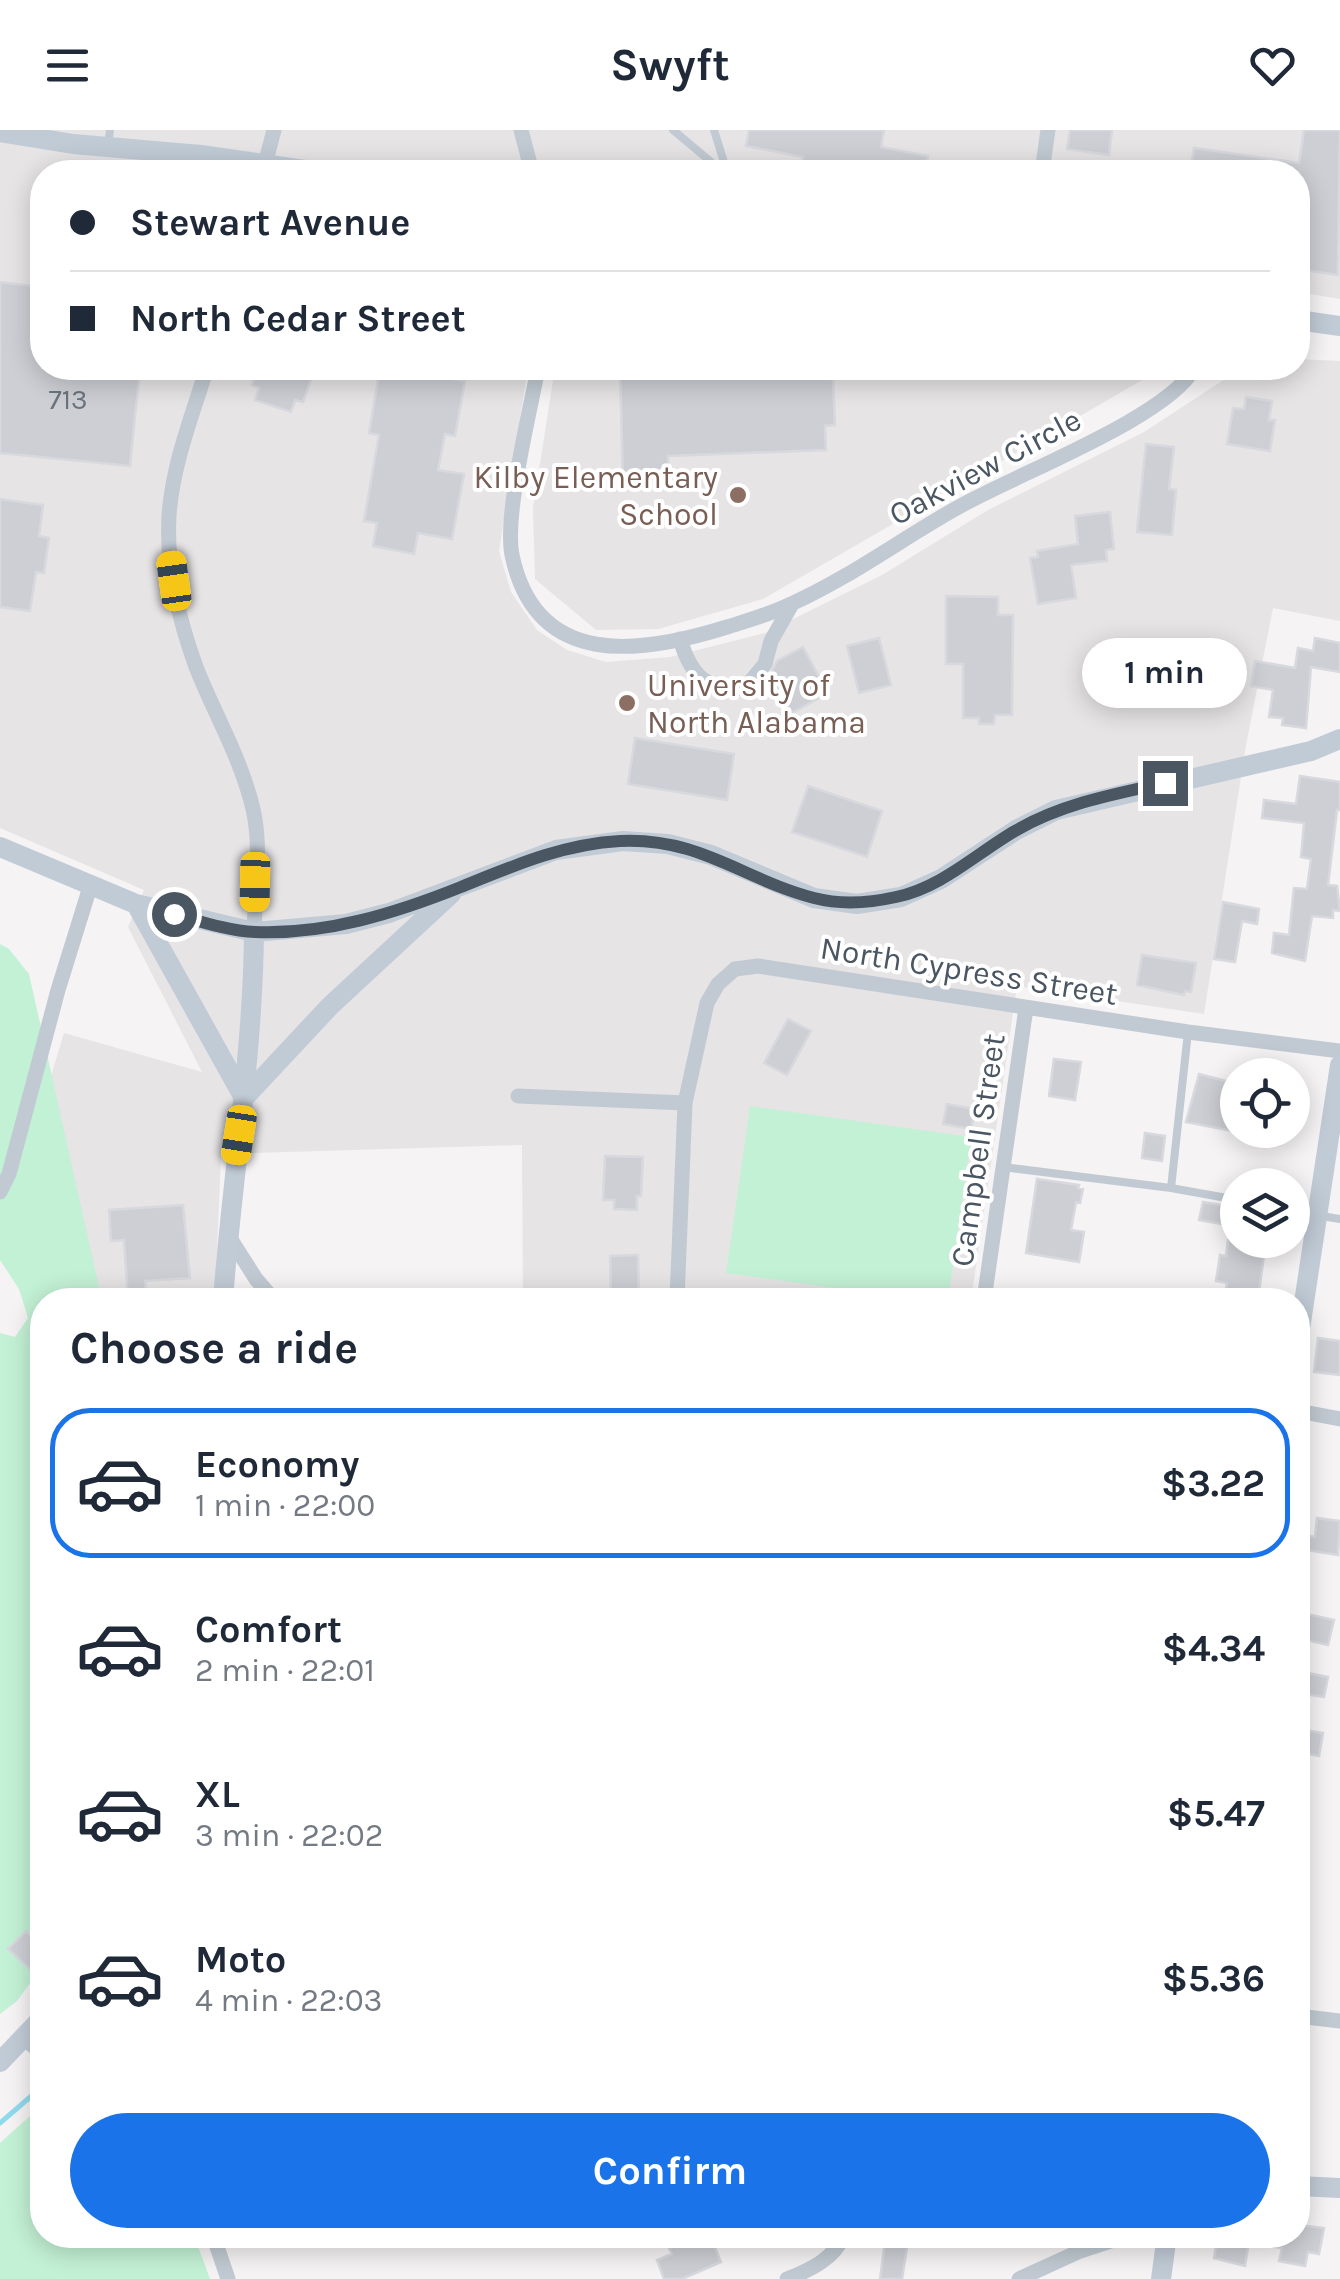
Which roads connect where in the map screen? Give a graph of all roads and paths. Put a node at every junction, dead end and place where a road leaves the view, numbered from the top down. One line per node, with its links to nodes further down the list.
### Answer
1 (274, 130): 9 (street)
2 (522, 130): 10 (street)
3 (672, 130): 11 (lane)
4 (714, 130): 12 (lane)
5 (1048, 130): 13 (street)
6 (0, 132): 7 (street)
7 (109, 138): 8 (street, bridge)
8 (236, 160)
9 (266, 160)
10 (529, 160)
11 (710, 160)
12 (722, 160)
13 (1044, 160)
14 (1310, 322): 15 (street)
15 (1340, 326)
16 (203, 380): 26 (street)
17 (536, 380): 20 (street, Oakview Circle)
18 (1187, 380): 19 (street, Oakview Circle)
19 (792, 604): 20 (street, Oakview Circle); 20 (street)
20 (680, 639)
21 (1340, 739): 24 (street)
22 (0, 847): 23 (street)
23 (90, 886): 25 (street); 36 (street)
24 (457, 888): 26 (street); 32 (street)
25 (136, 904): 26 (street); 32 (street)
26 (254, 932): 32 (street)
27 (1026, 1008): 28 (street, North Cypress Street); 33 (street, North Cypress Street); 34 (street, Campbell Street)
28 (1188, 1032): 29 (street, North Cypress Street); 35 (lane)
29 (1340, 1051)
30 (1340, 1065): 39 (street)
31 (518, 1096): 33 (street)
32 (244, 1098): 41 (street)
33 (685, 1102): 44 (street)
34 (1003, 1167): 35 (lane); 45 (street, Campbell Street)
35 (1171, 1188): 37 (lane)
36 (0, 1192)
37 (1220, 1197)
38 (1310, 1214): 39 (lane)
39 (1318, 1216): 40 (lane); 46 (street)
40 (1340, 1219)
41 (228, 1235): 42 (street); 43 (street)
42 (224, 1288)
43 (264, 1288)
44 (678, 1288)
45 (986, 1288)
46 (1307, 1288)
47 (1310, 1413): 48 (street)
48 (1340, 1419)
49 (1310, 2017): 50 (street)
50 (1340, 2021)
51 (30, 2033): 52 (street)
52 (25, 2039): 53 (street); 54 (street)
53 (30, 2043)
54 (0, 2062)
55 (1310, 2187): 56 (street)
56 (1340, 2188)
57 (217, 2248): 61 (street)
58 (834, 2248): 62 (street)
59 (1090, 2248): 63 (street)
60 (1166, 2248): 64 (street)
61 (228, 2279)
62 (787, 2279)
63 (1019, 2279)
64 (1162, 2279)

